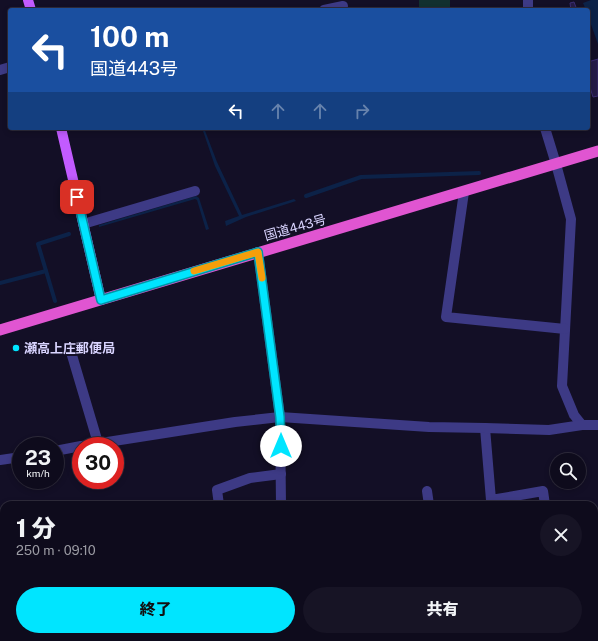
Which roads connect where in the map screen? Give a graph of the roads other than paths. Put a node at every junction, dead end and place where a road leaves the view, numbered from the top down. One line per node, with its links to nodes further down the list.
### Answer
1 (343, 6): 2 (street)
2 (334, 8)
3 (61, 130): 9 (main road)
4 (546, 130): 6 (street)
5 (598, 151): 6 (highway, 国道443号)
6 (556, 164): 8 (highway, 国道443号); 12 (street)
7 (195, 191): 9 (street)
8 (464, 192): 10 (highway, 国道443号); 12 (street)
9 (83, 224): 11 (main road)
10 (258, 252): 11 (highway, 国道443号); 15 (street)
11 (101, 300): 13 (highway, 国道443号)
12 (565, 329): 17 (street)
13 (0, 330)
14 (71, 352): 19 (street)
15 (280, 417): 18 (street); 20 (street); 23 (street)
16 (598, 425): 17 (street)
17 (582, 426): 18 (street)
18 (486, 428): 28 (street)
19 (96, 437)
20 (124, 439)
21 (12, 458): 22 (street)
22 (0, 460)
23 (281, 474): 25 (street); 26 (street)
24 (427, 491): 27 (street)
25 (218, 501)
26 (281, 501)
27 (428, 501)
28 (544, 501)

